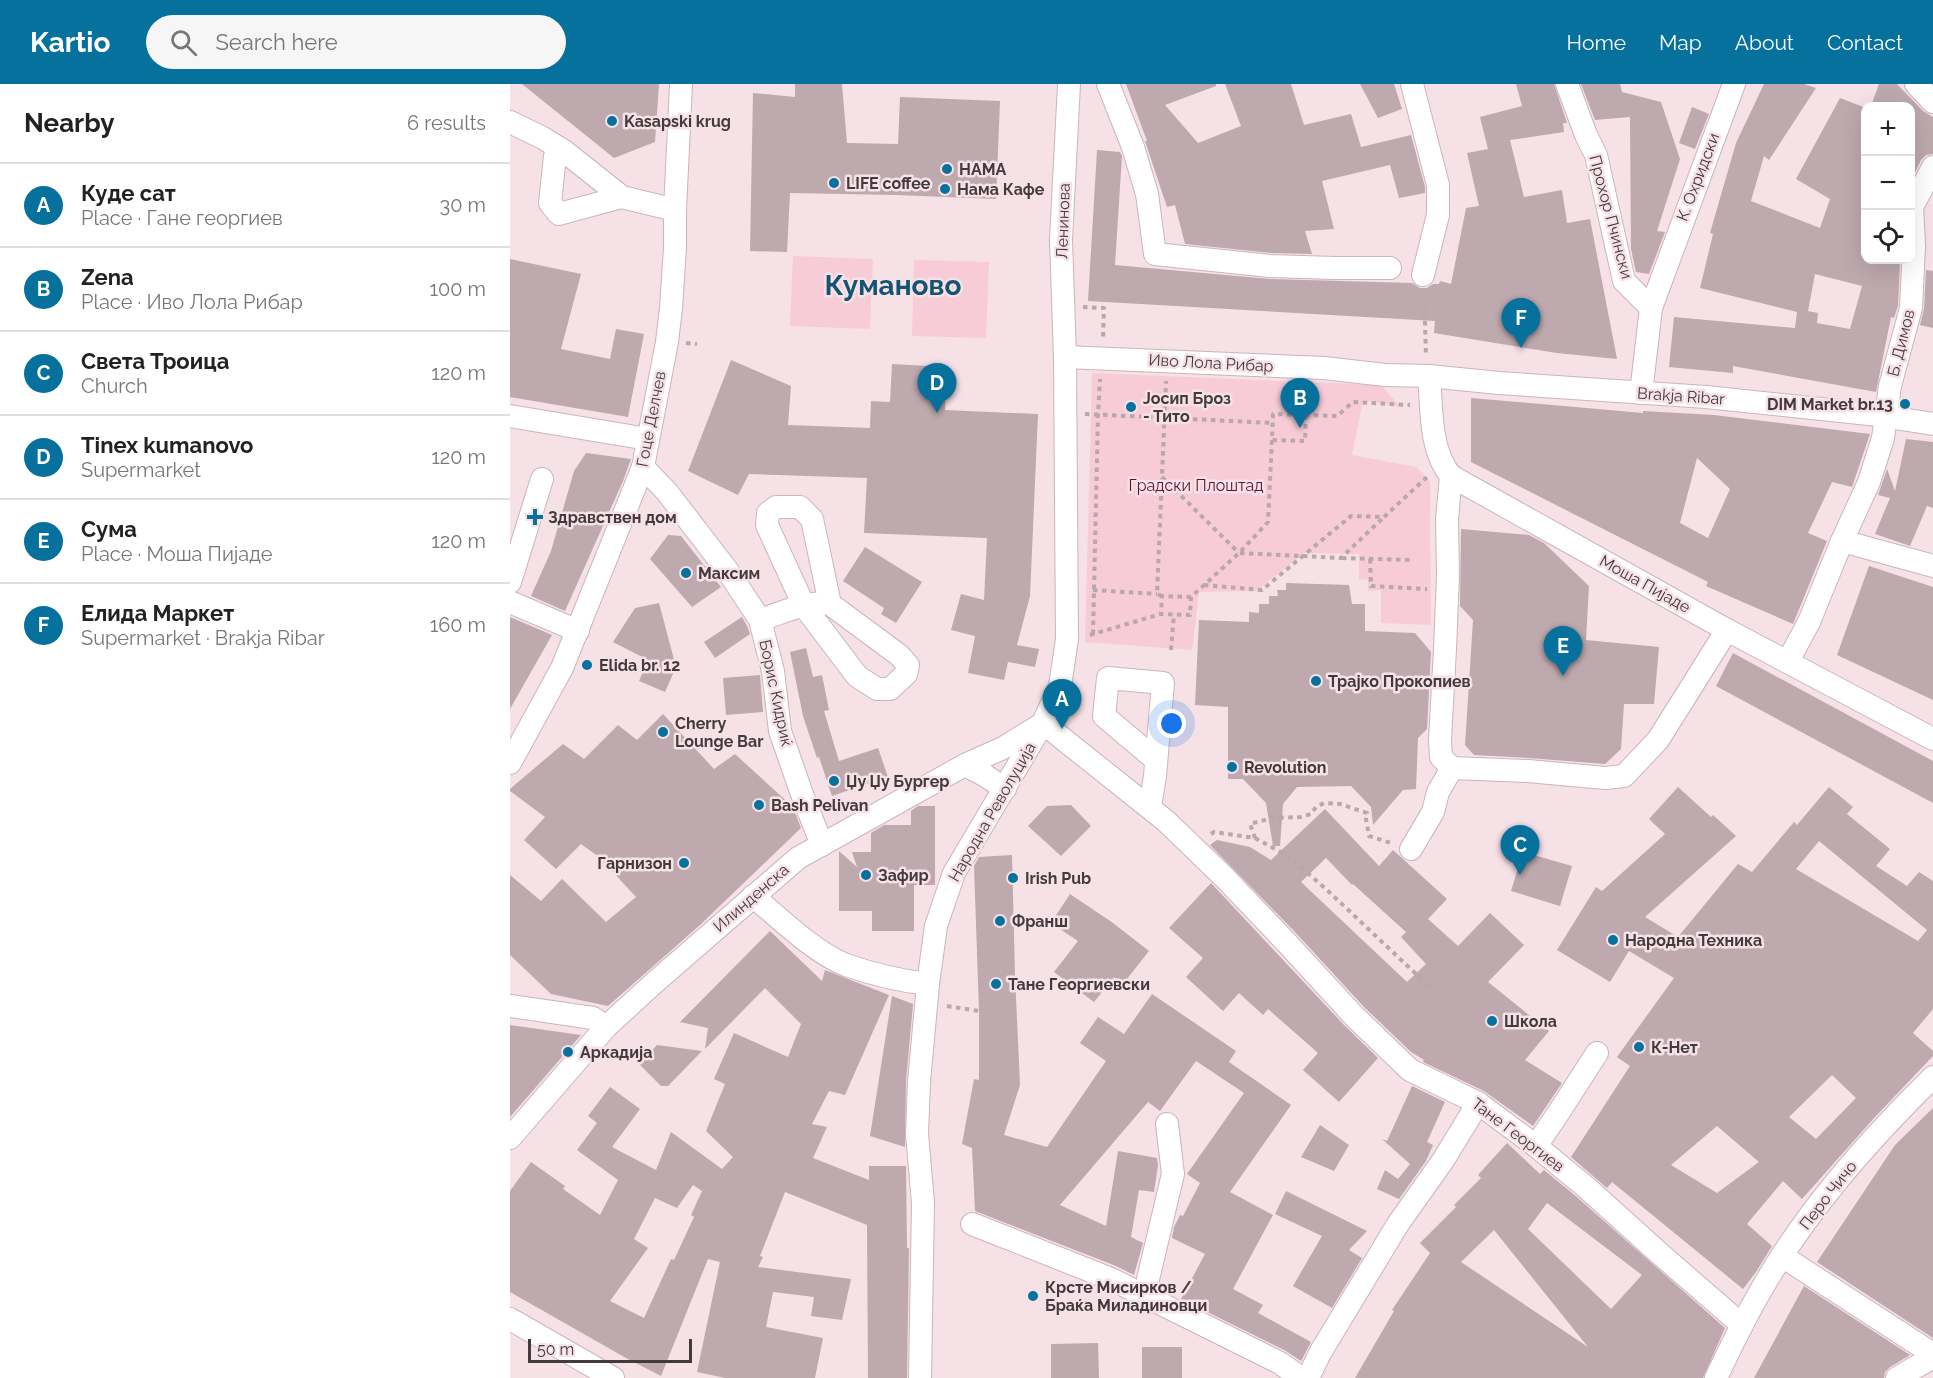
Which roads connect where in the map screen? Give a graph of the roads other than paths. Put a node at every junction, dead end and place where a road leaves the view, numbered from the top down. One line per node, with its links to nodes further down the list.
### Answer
1 (681, 84): 13 (street, Гоце Делчев)
2 (1068, 84): 18 (street, Ленинова)
3 (1108, 84): 14 (street)
4 (1412, 84): 16 (street)
5 (1567, 84): 17 (street, Прохор Пчински)
6 (1734, 84): 15 (street, К. Охридски)
7 (1916, 84): 8 (street)
8 (1933, 102)
9 (510, 122): 10 (street)
10 (564, 151): 12 (street); 12 (street)
11 (1933, 167): 22 (street, Б. Димов)
12 (622, 197): 13 (street)
13 (675, 210): 24 (street, Гоце Делчев)
14 (1390, 268)
15 (1664, 271): 17 (street, Прохор Пчински)
16 (1423, 275)
17 (1650, 308): 20 (street)
18 (1065, 357): 19 (street, Иво Лола Рибар); 38 (street, Народна Револуција)
19 (1429, 376): 20 (street, Brakja Ribar); 26 (street)
20 (1641, 393): 22 (street, Brakja Ribar)
21 (510, 416): 24 (street)
22 (1886, 417): 23 (street, Brakja Ribar); 28 (street, Б. Димов)
23 (1933, 424)
24 (648, 440): 25 (street, Гоце Делчев)
25 (643, 467): 34 (street, Борис Кидриќ); 36 (street, Гоце Делчев)
26 (1446, 468): 35 (street, Моша Пијаде); 43 (street)
27 (542, 479): 30 (street)
28 (1842, 540): 29 (street); 37 (street, Б. Димов)
29 (1933, 566)
30 (510, 582)
31 (510, 602): 36 (street)
32 (830, 604): 33 (street); 33 (street); 33 (street)
33 (804, 606): 34 (street)
34 (760, 620): 46 (street, Борис Кидриќ)
35 (1727, 630): 37 (street, Моша Пијаде); 43 (street)
36 (578, 631): 41 (street, Гоце Делчев)
37 (1788, 661): 39 (street, Моша Пијаде)
38 (1043, 723): 42 (street, Илинденска); 44 (street, Народна Револуција); 45 (street, Тане Георгиев)
39 (1933, 739)
40 (1156, 760): 45 (street)
41 (510, 763)
42 (965, 765): 44 (street); 46 (street, Илинденска)
43 (1452, 768): 47 (street)
44 (1005, 789): 49 (street, Народна Револуција)
45 (1158, 814): 54 (street, Тане Георгиев)
46 (822, 845): 48 (street, Илинденска)
47 (1411, 849)
48 (753, 896): 49 (street); 51 (street, Илинденска)
49 (927, 995): 65 (street, Народна Револуција)
50 (510, 1006): 51 (street)
51 (606, 1027): 56 (street, Илинденска)
52 (1597, 1053): 57 (street)
53 (1933, 1077): 59 (street, Перо Чичо)
54 (1478, 1103): 57 (street, Тане Георгиев); 67 (street)
55 (1167, 1124): 60 (street)
56 (510, 1138)
57 (1536, 1146): 62 (street, Тане Георгиев)
58 (972, 1224): 60 (street)
59 (1782, 1256): 62 (street, Перо Чичо); 63 (street)
60 (1144, 1296): 66 (street)
61 (510, 1319): 64 (street)
62 (1742, 1325): 68 (street, Перо Чичо)
63 (1933, 1355): 69 (street)
64 (614, 1378)
65 (920, 1378)
66 (1301, 1378)
67 (1308, 1378)
68 (1716, 1378)
69 (1897, 1378)

